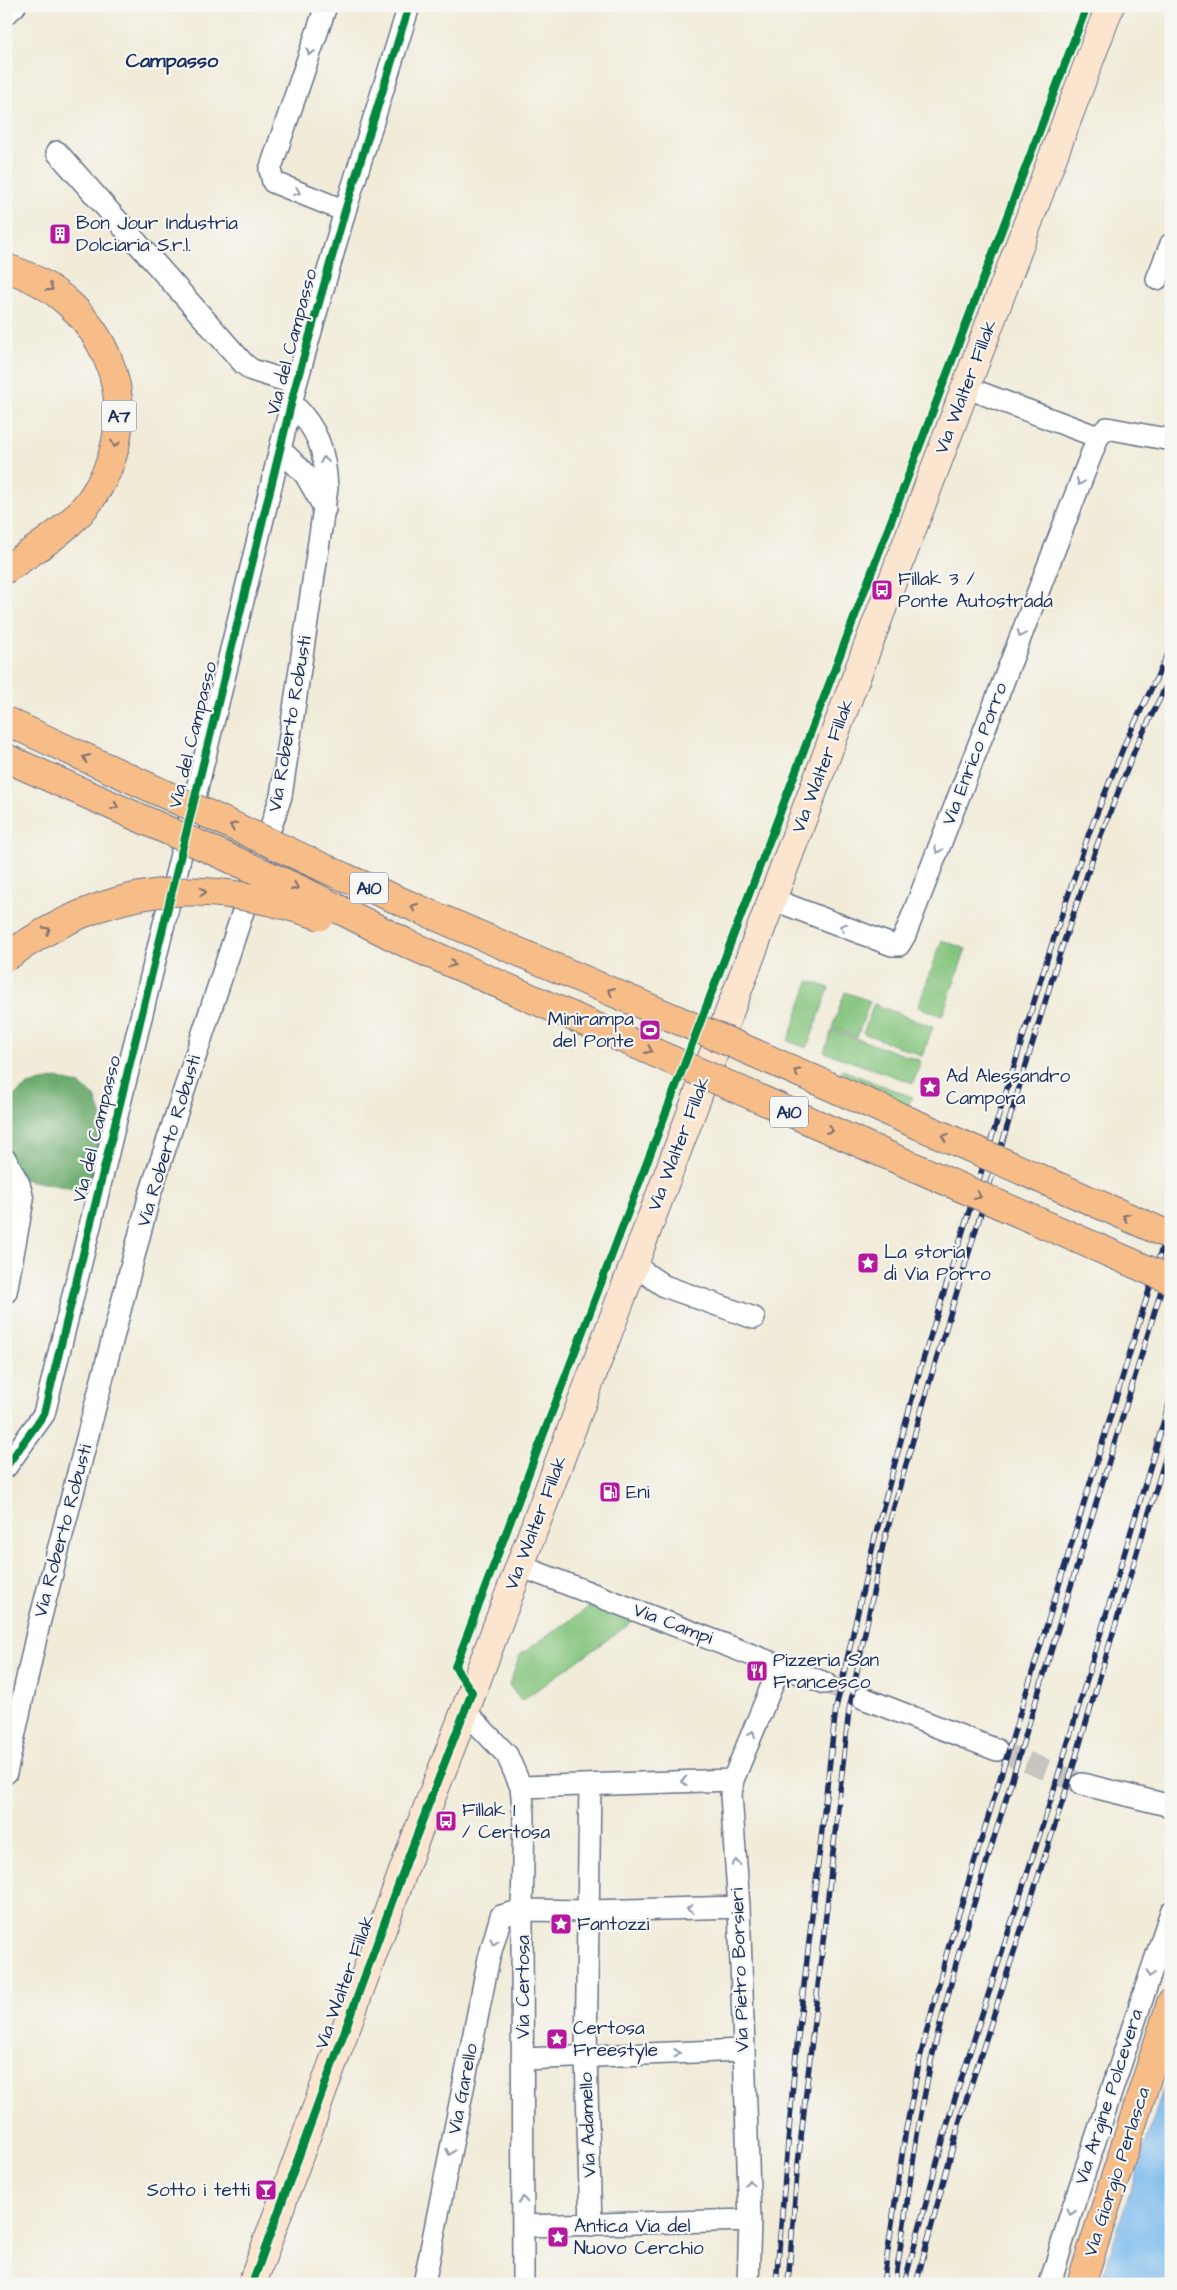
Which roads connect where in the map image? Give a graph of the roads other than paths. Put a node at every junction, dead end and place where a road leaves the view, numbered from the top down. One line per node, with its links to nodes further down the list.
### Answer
1 (15, 6): 5 (street)
2 (326, 6): 7 (street, one-way to 7)
3 (409, 6): 7 (street, Via del Campasso)
4 (1110, 6): 11 (main road, Via Walter Fillak)
5 (6, 14)
6 (57, 152): 12 (street, Via del Campasso)
7 (345, 211): 12 (street, Via del Campasso)
8 (1171, 244): 10 (street)
9 (6, 268): 17 (main road, A7, one-way to 17)
10 (1157, 278)
11 (965, 386): 14 (street); 20 (main road, Via Walter Fillak)
12 (293, 393): 15 (street, Via del Campasso); 16 (street, Via Roberto Robusti, one-way to 12)
13 (1169, 436): 14 (street)
14 (1098, 437): 20 (street, Via Enrico Porro, one-way to 20)
15 (280, 449): 16 (street); 29 (street, Via del Campasso)
16 (325, 508): 36 (street, Via Roberto Robusti)
17 (6, 569)
18 (6, 721): 24 (main road, A10, one-way to 18, bridge)
19 (6, 758): 21 (main road, A10, one-way to 21, bridge)
20 (772, 899): 25 (main road, Via Walter Fillak)
21 (408, 944): 22 (main road, A10, one-way to 21, bridge); 26 (main road, A10, one-way to 26, bridge)
22 (6, 956)
23 (6, 1160): 27 (street)
24 (1171, 1236)
25 (634, 1265): 28 (street); 30 (main road, Via Walter Fillak)
26 (1171, 1280)
27 (6, 1292)
28 (754, 1318)
29 (6, 1467)
30 (520, 1566): 31 (street, Via Campi); 34 (main road, Via Walter Fillak)
31 (780, 1666): 32 (street, Via Campi); 37 (street, Via Pietro Borsieri, one-way to 31)
32 (825, 1684)
33 (863, 1698): 35 (street)
34 (465, 1711): 40 (street, Via Certosa); 53 (main road, Via Walter Fillak)
35 (997, 1750)
36 (6, 1773)
37 (733, 1780): 39 (street, one-way to 39); 42 (street, Via Pietro Borsieri, one-way to 37)
38 (1082, 1784): 41 (street)
39 (590, 1785): 40 (street); 44 (street, Via Adamello)
40 (521, 1787): 43 (street, Via Certosa)
41 (1171, 1806)
42 (739, 1907): 44 (street, one-way to 44); 47 (street, Via Pietro Borsieri)
43 (522, 1910): 44 (street); 49 (street, Via Certosa); 54 (street, Via Garello, one-way to 54)
44 (588, 1911): 48 (street, Via Adamello)
45 (1171, 1912): 57 (street, Via Argine Polcevera, one-way to 57)
46 (1171, 2003): 58 (main road, Via Giorgio Perlasca)
47 (743, 2050): 48 (street, one-way to 47); 50 (street, Via Pietro Borsieri, one-way to 47)
48 (586, 2056): 49 (street); 51 (street, Via Adamello)
49 (523, 2059): 52 (street, Via Certosa, one-way to 49)
50 (750, 2220): 51 (street); 56 (street, Via Pietro Borsieri)
51 (592, 2225): 52 (street)
52 (523, 2226): 55 (street, Via Certosa)
53 (252, 2284)
54 (424, 2284)
55 (523, 2284)
56 (748, 2284)
57 (1050, 2284)
58 (1082, 2284)

